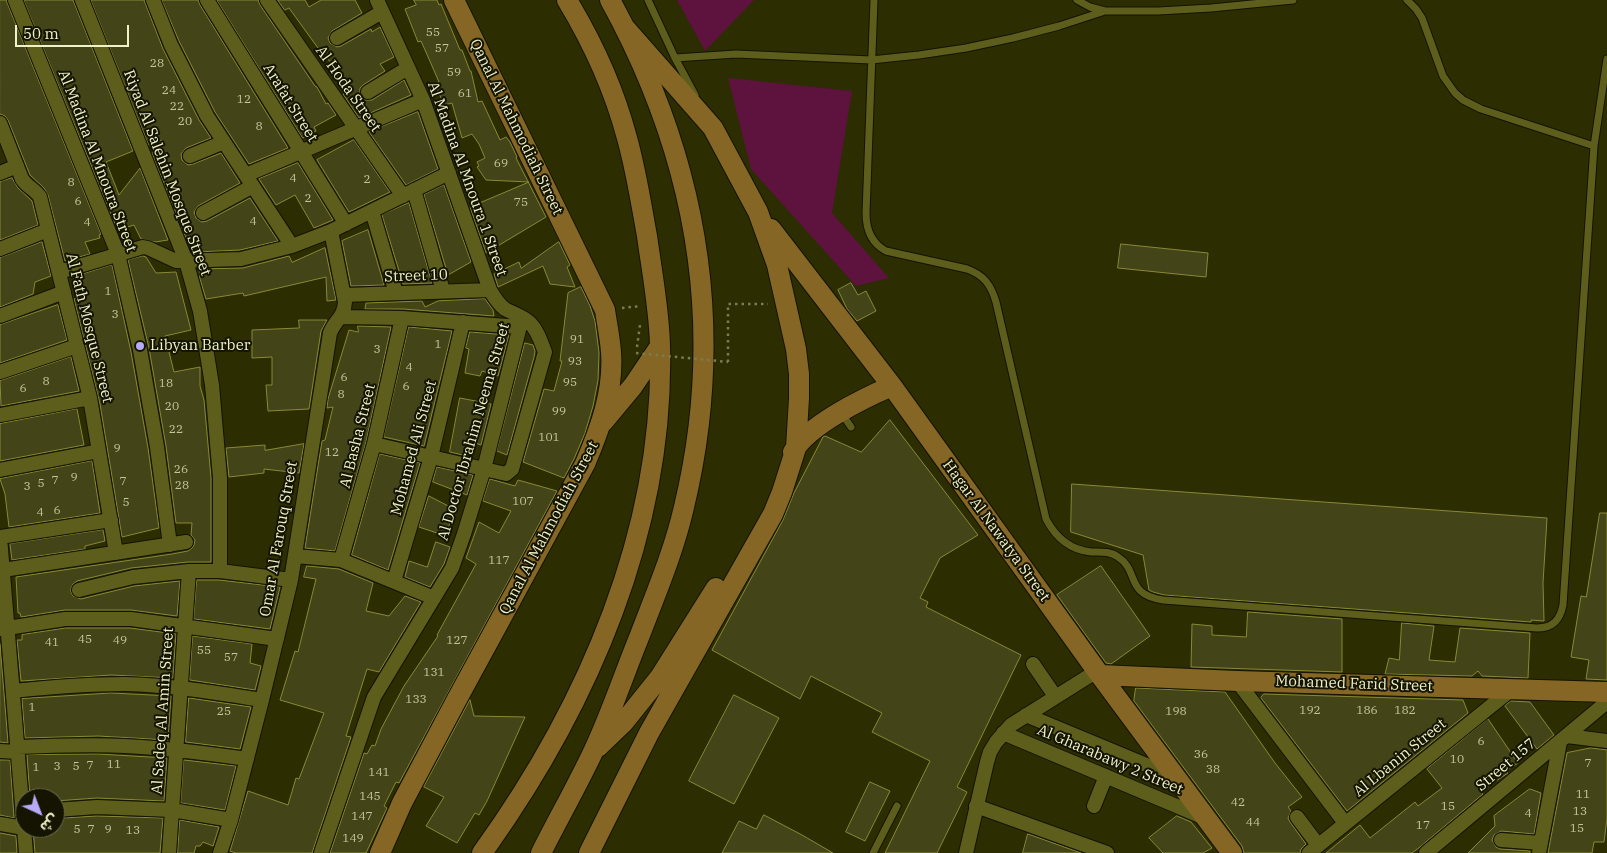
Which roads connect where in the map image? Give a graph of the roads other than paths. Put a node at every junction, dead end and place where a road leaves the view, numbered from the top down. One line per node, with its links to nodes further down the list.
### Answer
1 (16, 0): 44 (street, Al Madina Al Mnoura Street)
2 (82, 0): 45 (street, Riyad Al Salehin Mosque Street)
3 (153, 0): 27 (street)
4 (207, 0): 29 (street, Arafat Street)
5 (267, 0): 25 (street, Al Hoda Street)
6 (454, 0): 63 (main road, Qanal Al Mahmodiah Street)
7 (567, 0): 58 (main road)
8 (610, 0): 16 (main road)
9 (648, 0): 18 (lane)
10 (874, 0): 20 (lane)
11 (1077, 0): 15 (lane)
12 (1293, 0): 15 (lane)
13 (1407, 0): 28 (lane)
14 (379, 6): 17 (street); 21 (street, Al Madina Al Mnoura 1 Street)
15 (1105, 11): 20 (lane)
16 (626, 30): 26 (main road); 104 (main road)
17 (337, 38)
18 (675, 58): 20 (lane); 26 (lane)
19 (1607, 59): 28 (lane)
20 (871, 60): 28 (lane)
21 (408, 68): 22 (street); 23 (street, Al Madina Al Mnoura 1 Street)
22 (368, 92)
23 (423, 100): 25 (street); 33 (street, Al Madina Al Mnoura 1 Street)
24 (0, 124): 31 (street, Al Fath Mosque Street)
25 (356, 128): 29 (street); 35 (street, Al Hoda Street)
26 (712, 128): 38 (main road)
27 (224, 142): 30 (street); 34 (street)
28 (1594, 146)
29 (301, 151): 34 (street); 39 (street, Arafat Street)
30 (190, 156)
31 (17, 166): 32 (street); 40 (street, Al Fath Mosque Street)
32 (0, 173)
33 (449, 173): 35 (street); 47 (street, Al Madina Al Mnoura 1 Street)
34 (249, 180): 37 (street); 42 (street)
35 (408, 193): 36 (street); 49 (street, Al Hoda Street)
36 (372, 211): 39 (street); 50 (street)
37 (203, 212)
38 (758, 212): 60 (main road, Hagar Al Nawatya Street); 65 (main road)
39 (346, 224): 41 (street)
40 (48, 230): 43 (street); 46 (street, Al Fath Mosque Street)
41 (331, 231): 42 (street); 51 (street, Omar Al Farouq Street)
42 (292, 246): 45 (street)
43 (0, 249)
44 (118, 254): 45 (street); 46 (street); 73 (street, Al Madina Al Mnoura Street)
45 (186, 261): 78 (street, Riyad Al Salehin Mosque Street)
46 (59, 272): 48 (street, Al Fath Mosque Street)
47 (490, 290): 49 (street, Street 10); 56 (street, Al Madina Al Mnoura 1 Street)
48 (64, 292): 52 (street); 57 (street, Al Fath Mosque Street)
49 (443, 292): 50 (street, Street 10)
50 (396, 293): 51 (street, Street 10)
51 (344, 294): 53 (street, Omar Al Farouq Street)
52 (0, 316)
53 (342, 317): 54 (street); 75 (street, Omar Al Farouq Street)
54 (402, 318): 55 (street); 64 (street, Al Basha Street)
55 (463, 322): 56 (street); 67 (street, Mohamed Ali Street)
56 (521, 322): 68 (street, Al Doctor Ibrahim Neema Street); 68 (street, Al Madina Al Mnoura 1 Street)
57 (77, 346): 59 (street); 61 (street, Al Fath Mosque Street)
58 (660, 346): 63 (main road); 130 (main road)
59 (0, 372)
60 (892, 386): 65 (main road); 88 (main road, Hagar Al Nawatya Street)
61 (90, 398): 62 (street); 66 (street, Al Fath Mosque Street)
62 (0, 415)
63 (602, 423): 129 (main road, Qanal Al Mahmodiah Street)
64 (374, 444): 67 (street); 76 (street, Al Basha Street)
65 (796, 448): 104 (main road); 132 (main road)
66 (99, 451): 69 (street); 70 (street, Al Fath Mosque Street)
67 (431, 457): 68 (street); 81 (street, Mohamed Ali Street)
68 (484, 469): 83 (street, Al Doctor Ibrahim Neema Street)
69 (0, 470)
70 (110, 520): 71 (street); 74 (street, Al Fath Mosque Street)
71 (0, 542): 79 (street)
72 (186, 542): 73 (street)
73 (170, 545): 74 (street)
74 (116, 553): 79 (street)
75 (296, 556): 76 (street); 80 (street, Omar Al Farouq Street)
76 (341, 560): 81 (street)
77 (189, 571): 78 (street); 82 (street); 84 (street, Al Sadeq Al Amin Street)
78 (220, 571): 80 (street)
79 (2, 574): 85 (street)
80 (291, 580): 86 (street, Omar Al Farouq Street)
81 (394, 582): 83 (street)
82 (79, 590)
83 (434, 598): 128 (street, Al Doctor Ibrahim Neema Street)
84 (185, 626): 85 (street); 86 (street); 91 (street, Al Sadeq Al Amin Street)
85 (4, 628): 90 (street)
86 (277, 639): 95 (street, Omar Al Farouq Street)
87 (1033, 664): 94 (street)
88 (1099, 673): 89 (main road, Mohamed Farid Street); 94 (street); 107 (main road, Hagar Al Nawatya Street)
89 (1237, 681): 92 (main road, Mohamed Farid Street); 117 (street)
90 (8, 687): 91 (street); 101 (street)
91 (181, 688): 95 (street); 102 (street, Al Sadeq Al Amin Street)
92 (1512, 689): 93 (main road, Mohamed Farid Street); 117 (street, Al Lbanin Street)
93 (1607, 692)
94 (1056, 696): 97 (street)
95 (262, 700): 105 (street, Omar Al Farouq Street)
96 (1607, 702): 99 (street, Street 157)
97 (1026, 715): 98 (street); 107 (street)
98 (1003, 733): 106 (street, Al Gharabawy 2 Street); 110 (street)
99 (1563, 739): 100 (street); 122 (street); 136 (street, Street 157)
100 (1607, 741)
101 (18, 749): 102 (street); 103 (street); 108 (street)
102 (176, 749): 105 (street); 113 (street, Al Sadeq Al Amin Street)
103 (0, 751)
104 (593, 752): 131 (main road)
105 (247, 759): 116 (street, Omar Al Farouq Street)
106 (1106, 776): 111 (street); 115 (street, Al Gharabawy 2 Street)
107 (1176, 778): 115 (main road, Hagar Al Nawatya Street)
108 (22, 788)
109 (897, 806): 133 (lane)
110 (976, 806): 134 (street); 135 (street)
111 (1094, 806)
112 (65, 809): 113 (street)
113 (172, 810): 116 (street); 126 (street, Al Sadeq Al Amin Street)
114 (1297, 817): 123 (street)
115 (1206, 818): 124 (main road, Hagar Al Nawatya Street)
116 (231, 820): 127 (street, Omar Al Farouq Street)
117 (1346, 823): 123 (street, Al Lbanin Street)
118 (0, 824): 119 (street)
119 (15, 826)
120 (25, 838): 125 (street)
121 (1501, 840): 122 (street)
122 (1540, 848)
123 (1313, 849)
124 (1227, 851)
125 (26, 853)
126 (168, 853)
127 (220, 853)
128 (321, 853)
129 (380, 853)
130 (482, 853)
131 (541, 853)
132 (589, 853)
133 (873, 853)
134 (966, 853)
135 (1106, 853)
136 (1426, 853)

